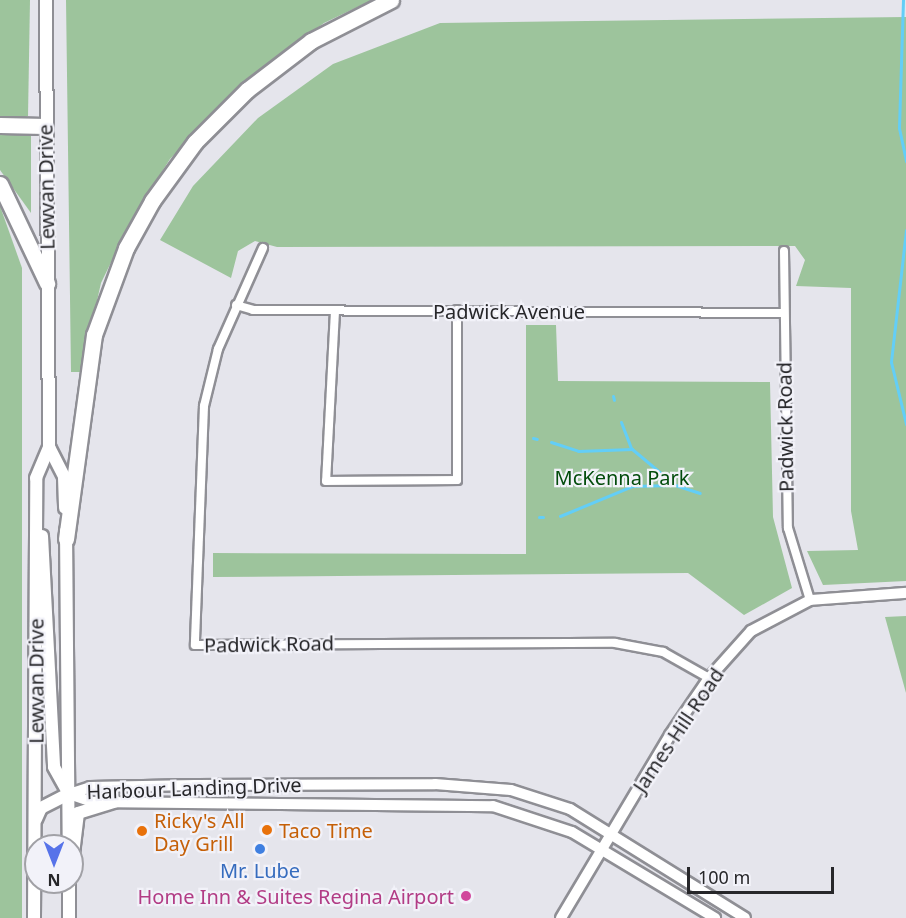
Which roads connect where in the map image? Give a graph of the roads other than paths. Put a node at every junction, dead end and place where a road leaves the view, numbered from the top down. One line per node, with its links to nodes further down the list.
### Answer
1 (45, 0): 4 (main road, Lewvan Drive)
2 (391, 0): 15 (highway)
3 (0, 125): 4 (highway)
4 (45, 126): 8 (main road, Lewvan Drive)
5 (0, 184): 8 (highway)
6 (263, 248): 9 (street, Padwick Road)
7 (784, 251): 12 (street, Padwick Road)
8 (47, 283): 13 (main road, Lewvan Drive)
9 (236, 305): 11 (street, Padwick Avenue); 18 (street, Padwick Road)
10 (457, 310): 11 (street, Padwick Avenue); 11 (street); 12 (street, Padwick Avenue)
11 (335, 311)
12 (784, 313): 17 (street, Padwick Road)
13 (49, 447): 14 (main road, Lewvan Drive); 15 (main road, Lewvan Drive)
14 (36, 478): 19 (main road); 21 (main road, Lewvan Drive)
15 (66, 539): 19 (main road, Lewvan Drive)
16 (906, 593): 17 (street, James Hill Road)
17 (810, 600): 18 (street, James Hill Road)
18 (709, 678): 22 (street, James Hill Road)
19 (69, 794): 20 (street, Harbour Landing Drive); 21 (main road); 22 (street, Harbour Landing Drive); 23 (main road, Lewvan Drive)
20 (115, 802): 24 (main road); 25 (street, Harbour Landing Drive)
21 (36, 820): 28 (main road, Lewvan Drive)
22 (612, 833): 25 (street, James Hill Road); 31 (street, Harbour Landing Drive)
23 (69, 834)
24 (75, 834)
25 (601, 851): 29 (street, James Hill Road); 30 (street, Harbour Landing Drive)
26 (70, 894): 27 (main road)
27 (69, 915)
28 (34, 918)
29 (561, 918)
30 (716, 918)
31 (745, 918)

